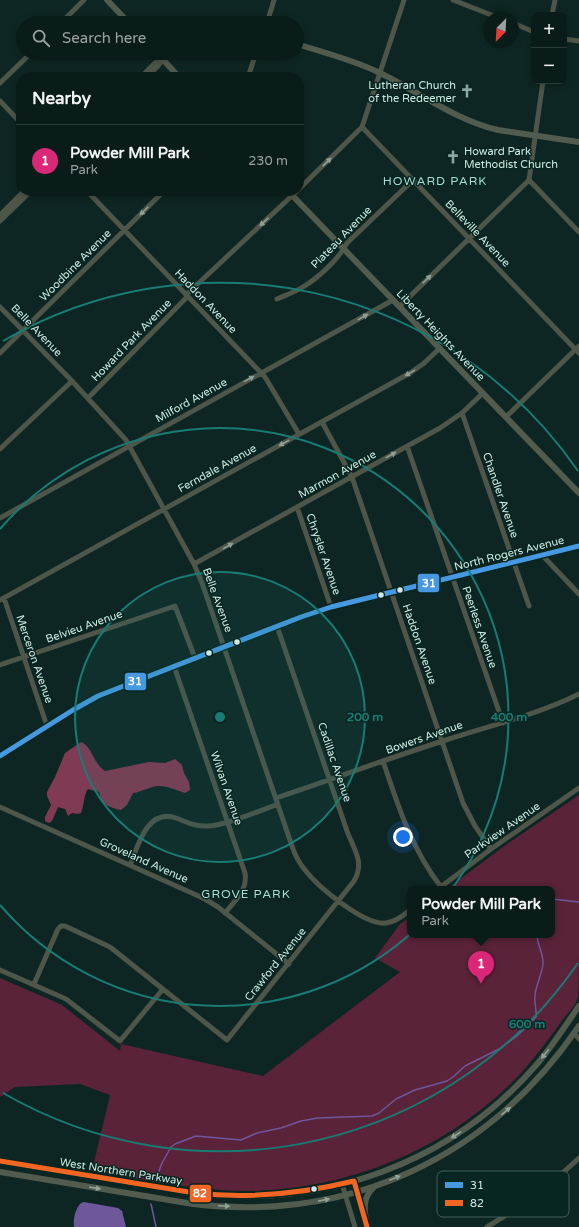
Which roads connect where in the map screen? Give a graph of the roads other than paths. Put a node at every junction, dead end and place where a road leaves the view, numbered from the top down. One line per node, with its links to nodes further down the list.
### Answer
1 (84, 0): 9 (street)
2 (107, 0): 10 (main road)
3 (274, 0): 11 (street)
4 (404, 0): 26 (street, Howard Park Avenue)
5 (453, 0): 7 (street)
6 (555, 0): 8 (street)
7 (484, 12)
8 (553, 12)
9 (68, 16)
10 (122, 16)
11 (268, 16)
12 (519, 26): 13 (street)
13 (531, 31)
14 (567, 39): 15 (street)
15 (579, 41)
16 (304, 46): 26 (main road)
17 (24, 60): 27 (street)
18 (160, 60): 22 (street)
19 (161, 60): 23 (street)
20 (163, 60): 24 (main road)
21 (254, 60): 25 (street)
22 (145, 72)
23 (152, 72)
24 (174, 72)
25 (250, 72)
26 (380, 73): 31 (street, Howard Park Avenue); 32 (main road)
27 (0, 83)
28 (543, 84): 32 (street)
29 (0, 101): 30 (street)
30 (16, 118)
31 (362, 127): 34 (street, Belleville Avenue); 36 (street, Howard Park Avenue, one-way to 31)
32 (536, 136): 33 (main road); 35 (street)
33 (579, 142)
34 (413, 180): 47 (street, Belleville Avenue); 48 (street, Plateau Avenue)
35 (530, 180): 46 (street); 47 (street)
36 (304, 182)
37 (19, 196): 43 (street)
38 (26, 196): 44 (street)
39 (92, 196): 45 (street, Haddon Avenue)
40 (159, 196): 45 (street, Woodbine Avenue, one-way to 45)
41 (290, 196): 49 (street, Howard Park Avenue, one-way to 49)
42 (298, 196): 48 (main road, Liberty Heights Avenue)
43 (0, 215)
44 (0, 221)
45 (125, 230): 49 (street, Haddon Avenue); 54 (street, Woodbine Avenue)
46 (579, 232)
47 (469, 239): 53 (street, one-way to 47); 56 (street, Belleville Avenue)
48 (344, 249): 50 (street, Plateau Avenue); 51 (main road, Liberty Heights Avenue)
49 (187, 295): 58 (street, Haddon Avenue); 61 (street, Howard Park Avenue)
50 (277, 299)
51 (393, 300): 53 (main road, Liberty Heights Avenue); 58 (street, Milford Avenue, one-way to 51)
52 (0, 307): 54 (street, Belle Avenue)
53 (399, 307): 55 (main road, Liberty Heights Avenue)
54 (23, 331): 57 (street, Woodbine Avenue); 59 (street, Belle Avenue)
55 (440, 348): 60 (main road, Liberty Heights Avenue); 64 (street, Ferndale Avenue, one-way to 64)
56 (578, 349): 63 (street)
57 (0, 353)
58 (261, 372): 65 (street, Haddon Avenue); 66 (street, Milford Avenue, one-way to 58)
59 (72, 381): 61 (street, Belle Avenue); 68 (street)
60 (483, 393): 62 (street, Marmon Avenue); 63 (main road, Liberty Heights Avenue)
61 (88, 398): 66 (street, Belle Avenue)
62 (462, 413): 67 (street, Marmon Avenue); 76 (street, Chandler Avenue)
63 (506, 417): 70 (main road, Liberty Heights Avenue)
64 (322, 422): 65 (street, Ferndale Avenue); 69 (street, Haddon Avenue)
65 (299, 434): 72 (street, Ferndale Avenue, one-way to 72)
66 (130, 446): 72 (street, Belle Avenue); 73 (street, Milford Avenue)
67 (407, 446): 69 (street, Marmon Avenue, one-way to 67); 78 (street, Peerless Avenue)
68 (0, 449)
69 (352, 477): 71 (street, Marmon Avenue); 79 (street, Haddon Avenue)
70 (579, 493)
71 (297, 507): 77 (street, Marmon Avenue, one-way to 71); 83 (street, Chrysler Avenue)
72 (164, 509): 77 (street, Belle Avenue); 81 (street, Ferndale Avenue)
73 (1, 516)
74 (579, 546): 75 (street, North Rogers Avenue)
75 (542, 555): 76 (street, North Rogers Avenue); 80 (street)
76 (514, 563): 78 (street, North Rogers Avenue); 82 (street, Chandler Avenue)
77 (194, 564): 85 (street, Belle Avenue)
78 (452, 577): 79 (street, North Rogers Avenue); 91 (street, Peerless Avenue)
79 (392, 592): 83 (street, North Rogers Avenue); 93 (street, Haddon Avenue)
80 (579, 594)
81 (2, 599): 86 (street, Merceron Avenue)
82 (529, 606)
83 (332, 607): 84 (street, North Rogers Avenue)
84 (277, 626): 85 (street, North Rogers Avenue); 96 (street, Cadillac Avenue)
85 (224, 647): 87 (street, North Rogers Avenue); 98 (street, Belle Avenue)
86 (24, 657): 87 (street, Belvieu Avenue); 88 (street, Belvieu Avenue); 92 (street, Merceron Avenue)
87 (195, 658): 89 (street, North Rogers Avenue)
88 (0, 665)
89 (174, 666): 92 (street, North Rogers Avenue); 101 (street, Wilvan Avenue)
90 (579, 694): 91 (street, Bowers Avenue)
91 (503, 723): 93 (street, Bowers Avenue)
92 (47, 726): 94 (street, North Rogers Avenue)
93 (442, 741): 95 (street, Bowers Avenue); 102 (street, Haddon Avenue)
94 (0, 756)
95 (383, 761): 96 (street, Bowers Avenue); 104 (street)
96 (330, 780): 98 (street, Bowers Avenue); 106 (street, Cadillac Avenue)
97 (579, 788): 102 (street, Parkview Avenue)
98 (276, 798): 99 (street, Belle Avenue)
99 (278, 804): 101 (street); 106 (street, Belle Avenue)
100 (0, 807): 103 (street, Groveland Avenue)
101 (228, 821): 103 (street); 108 (street, Wilvan Avenue)
102 (491, 849): 105 (street, Parkview Avenue)
103 (130, 865): 108 (street, Groveland Avenue)
104 (438, 886)
105 (442, 886)
106 (339, 901): 107 (street, Belle Avenue); 109 (street, Crawford Avenue)
107 (407, 912)
108 (225, 913): 109 (street, Groveland Avenue)
109 (289, 964): 112 (street, Crawford Avenue)
110 (0, 970): 111 (street)
111 (34, 984): 112 (street); 112 (street)
112 (163, 989)
113 (579, 1006): 114 (main road, West Northern Parkway)
114 (568, 1023): 116 (main road); 122 (main road, West Northern Parkway, one-way to 122)
115 (579, 1026): 116 (main road, West Northern Parkway)
116 (574, 1033): 117 (street); 124 (main road, West Northern Parkway, one-way to 116)
117 (579, 1039)
118 (579, 1158): 120 (street)
119 (0, 1161): 123 (main road, West Northern Parkway)
120 (565, 1171)
121 (0, 1172): 126 (main road, West Northern Parkway, one-way to 126)
122 (354, 1181): 123 (main road, West Northern Parkway); 125 (street)
123 (342, 1184): 126 (street)
124 (377, 1185): 125 (main road, West Northern Parkway); 128 (main road)
125 (357, 1192): 126 (main road, West Northern Parkway); 128 (street)
126 (345, 1195): 129 (street)
127 (502, 1217): 130 (street)
128 (367, 1224)
129 (355, 1227)
130 (487, 1227)

